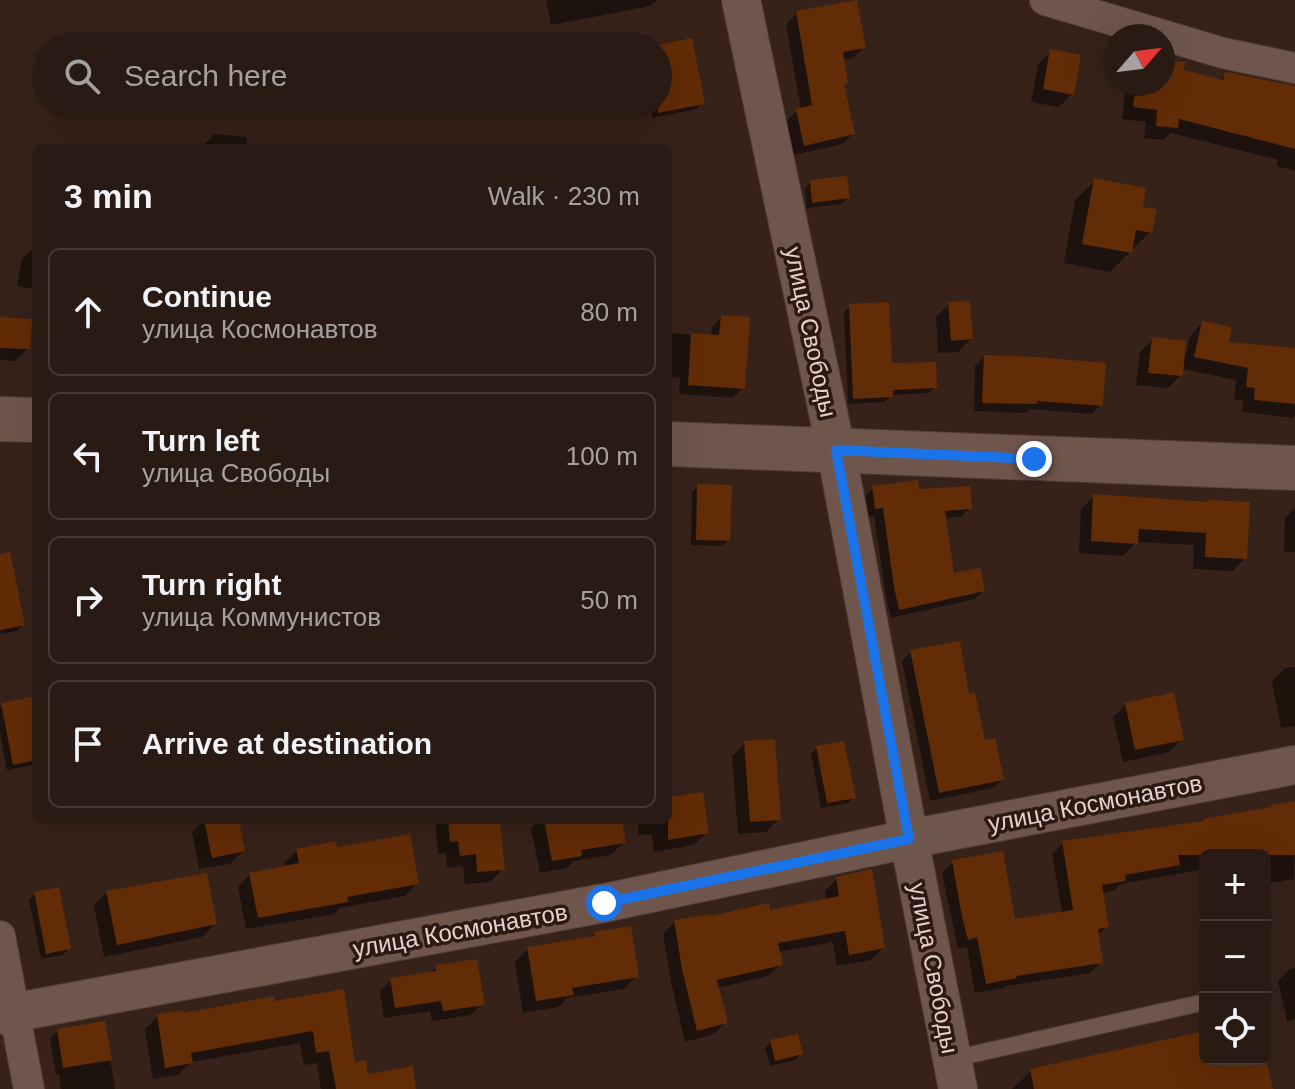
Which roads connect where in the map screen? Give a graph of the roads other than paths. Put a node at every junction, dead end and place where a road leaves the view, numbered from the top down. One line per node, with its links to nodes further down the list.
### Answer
1 (741, 0): 7 (street, улица Свободы)
2 (1045, 0): 3 (street)
3 (1295, 68)
4 (0, 419): 5 (main road)
5 (32, 420)
6 (672, 444): 7 (main road)
7 (836, 450): 8 (main road); 10 (street, улица Свободы)
8 (1295, 468)
9 (1295, 765): 10 (street, улица Космонавтов)
10 (909, 839): 13 (street, улица Космонавтов); 14 (street, улица Свободы)
11 (0, 936): 13 (street)
12 (1199, 1004): 14 (lane)
13 (8, 1013): 15 (street)
14 (955, 1074)
15 (29, 1089)

